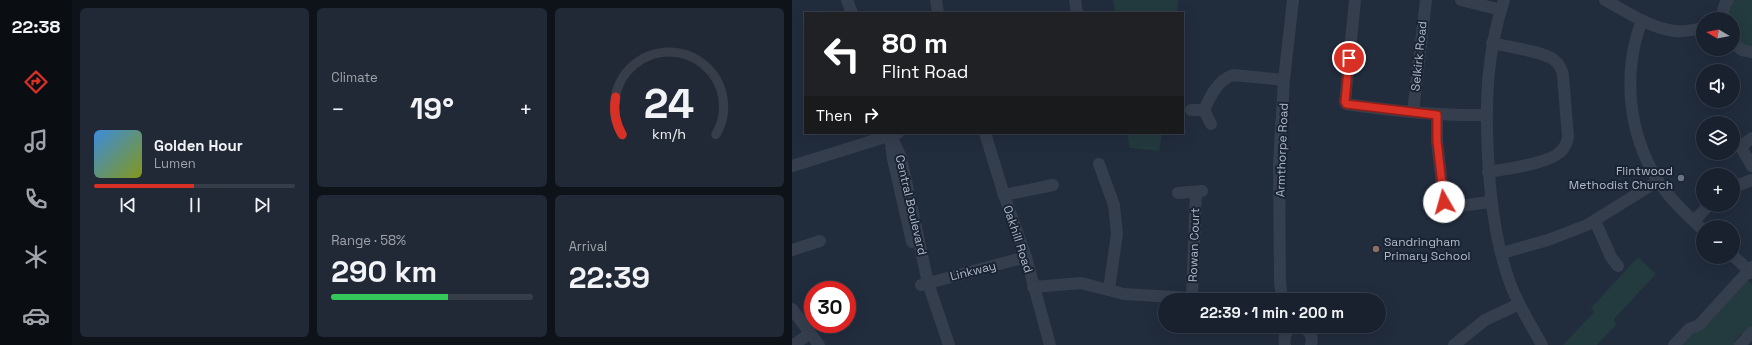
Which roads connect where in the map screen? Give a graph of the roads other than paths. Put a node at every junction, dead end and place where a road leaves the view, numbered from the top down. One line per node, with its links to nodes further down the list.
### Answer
1 (847, 0): 11 (street)
2 (936, 0): 12 (street)
3 (1075, 0): 13 (street)
4 (1293, 0): 20 (street, Armthorpe Road)
5 (1355, 0): 23 (street)
6 (1426, 0): 23 (street, Selkirk Road)
7 (1461, 0): 10 (street)
8 (1605, 0): 15 (street)
9 (1728, 0): 14 (street)
10 (1502, 5): 17 (street)
11 (852, 12)
12 (938, 12)
13 (1077, 12)
14 (1723, 12)
15 (1642, 20): 16 (street); 35 (street)
16 (1696, 29)
17 (1492, 43): 25 (street); 33 (street)
18 (1740, 48): 19 (street)
19 (1752, 52)
20 (1284, 80): 22 (street); 55 (street, Armthorpe Road)
21 (1191, 110): 22 (street)
22 (1204, 110): 26 (street)
23 (1413, 112): 24 (street)
24 (1437, 115): 25 (street); 40 (street)
25 (1485, 115): 33 (street)
26 (1211, 124)
27 (892, 134): 31 (street); 51 (street, Central Boulevard)
28 (985, 134): 39 (street, Oakhill Road)
29 (1752, 138): 32 (street)
30 (1099, 164): 53 (street)
31 (792, 166)
32 (1752, 166)
33 (1488, 172): 40 (street)
34 (1752, 180): 36 (street)
35 (1658, 181): 42 (street); 43 (street)
36 (1740, 184)
37 (1053, 185): 39 (street)
38 (1178, 193): 54 (street, Rowan Court)
39 (1004, 195): 47 (street, Oakhill Road)
40 (1490, 202): 46 (street)
41 (1702, 212): 43 (street)
42 (1595, 221): 46 (street); 49 (street)
43 (1694, 221)
44 (820, 241): 45 (street)
45 (792, 250)
46 (1502, 253): 57 (street)
47 (1026, 257): 51 (street, Linkway); 52 (street, Oakhill Road)
48 (1740, 261): 50 (street)
49 (1618, 266)
50 (1751, 270): 71 (street)
51 (924, 284): 65 (street, Central Boulevard); 66 (street, Central Boulevard)
52 (1033, 287): 53 (street); 67 (street, Oakhill Road)
53 (1109, 289): 56 (street)
54 (1192, 293)
55 (1281, 293)
56 (1158, 296)
57 (1519, 304): 69 (street); 70 (street)
58 (792, 309): 59 (street)
59 (804, 325)
60 (1752, 332): 72 (street)
61 (810, 333): 63 (street); 64 (street)
62 (1285, 333): 68 (street)
63 (794, 345)
64 (819, 345)
65 (940, 345)
66 (949, 345)
67 (1050, 345)
68 (1285, 345)
69 (1454, 345)
70 (1542, 345)
71 (1674, 345)
72 (1740, 345)

